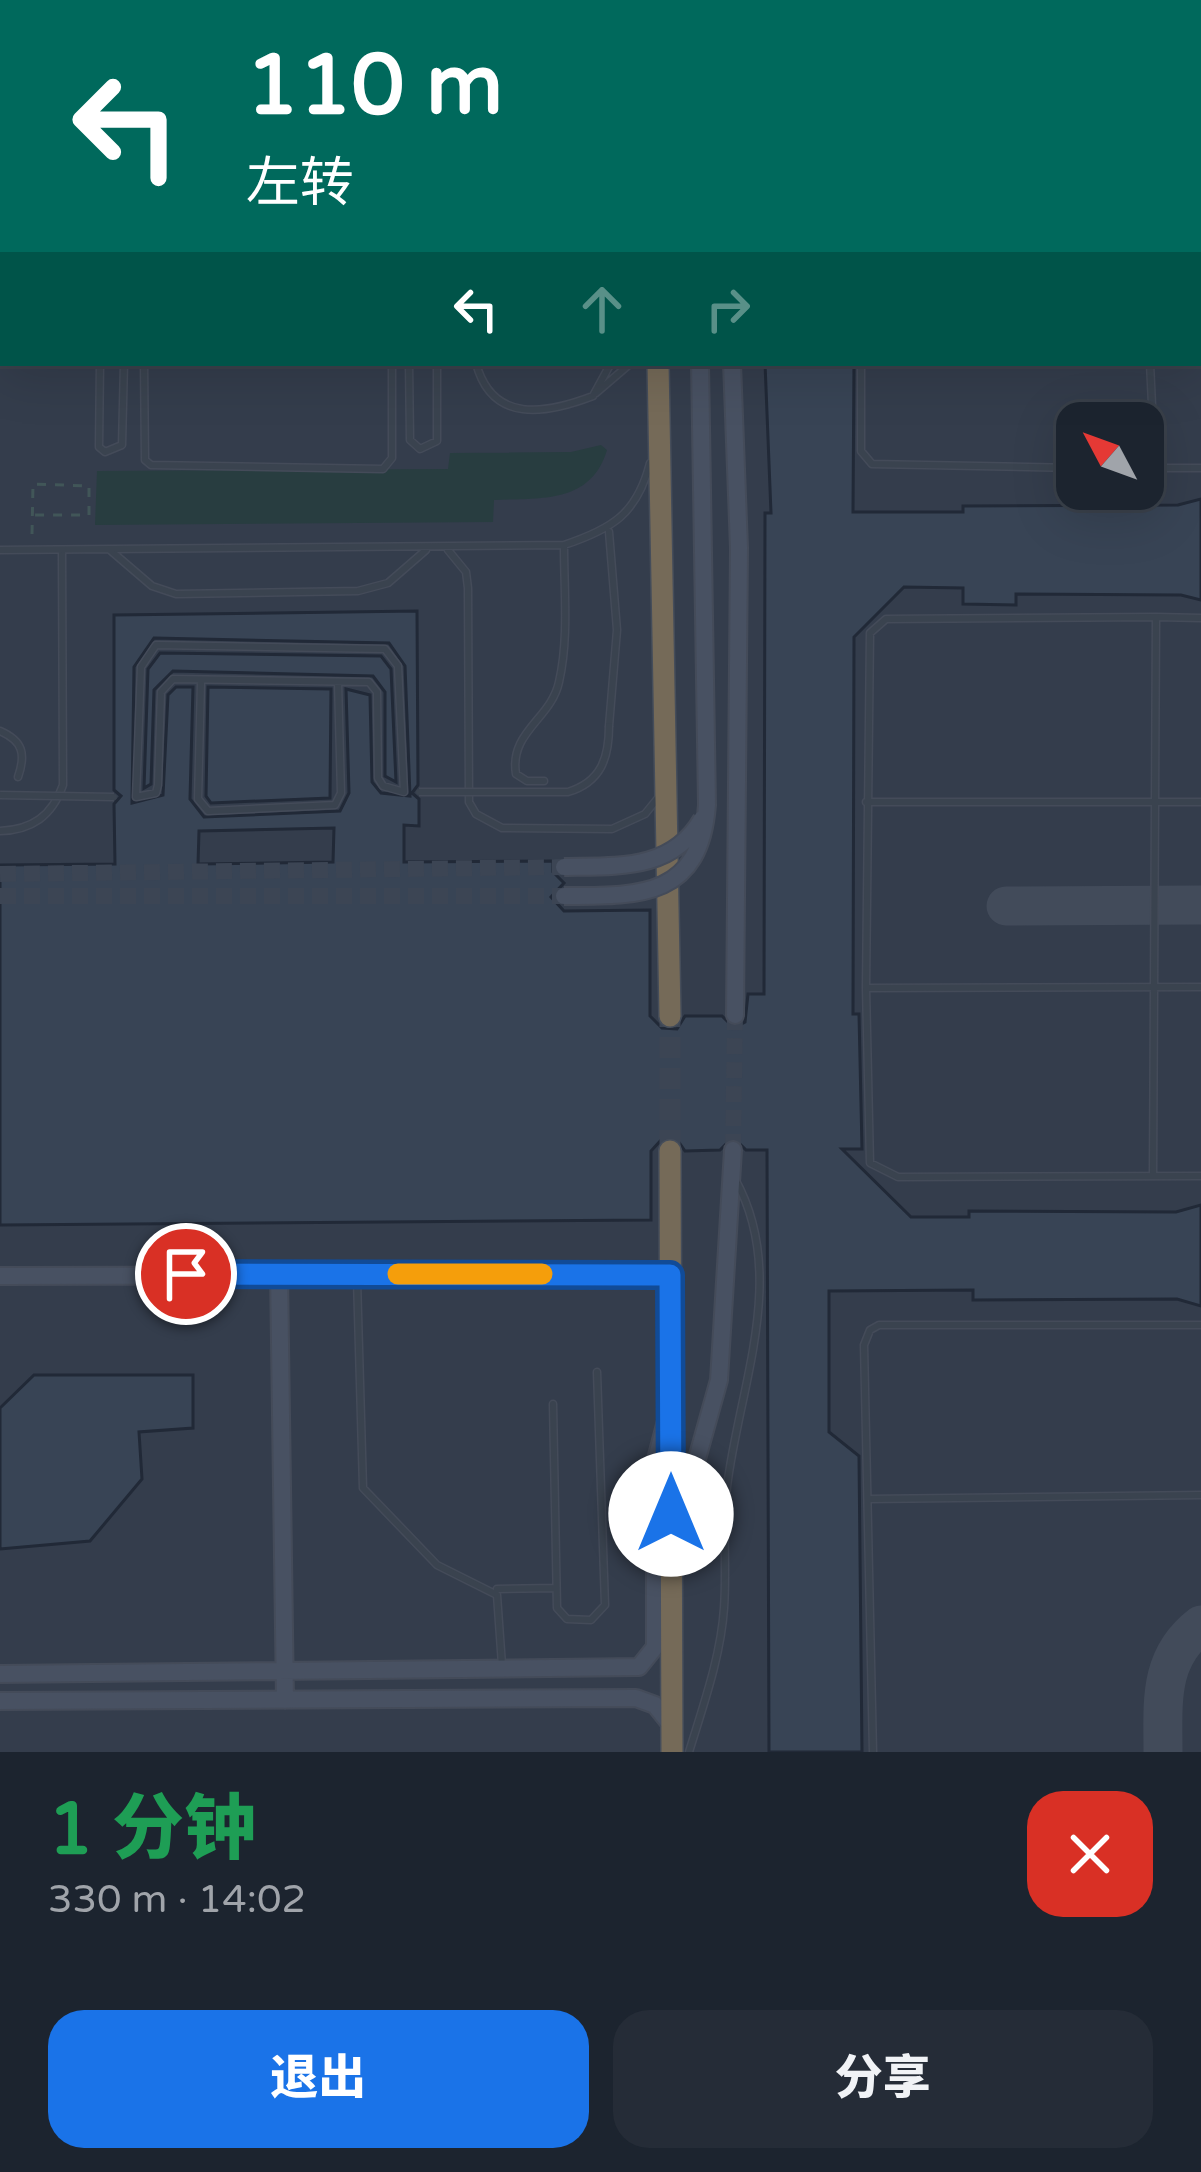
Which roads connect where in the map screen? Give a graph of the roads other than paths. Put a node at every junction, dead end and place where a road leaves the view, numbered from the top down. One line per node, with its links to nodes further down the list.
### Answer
1 (100, 366): 2 (lane)
2 (124, 366)
3 (144, 366): 4 (lane)
4 (392, 366)
5 (409, 366): 6 (lane)
6 (437, 366)
7 (477, 366): 15 (lane)
8 (609, 366): 15 (lane)
9 (628, 366): 15 (lane)
10 (658, 366): 17 (highway)
11 (700, 366): 42 (street, bridge)
12 (732, 366): 50 (street)
13 (861, 366): 18 (lane)
14 (1150, 366): 16 (lane)
15 (593, 396)
16 (1152, 402)
17 (659, 420): 21 (lane); 33 (highway)
18 (1056, 468)
19 (1164, 468): 20 (lane)
20 (1201, 468)
21 (609, 530): 22 (lane); 36 (lane, bridge)
22 (564, 545): 27 (lane); 35 (lane)
23 (0, 550): 24 (lane)
24 (62, 550): 25 (lane); 43 (lane)
25 (110, 550): 26 (lane); 26 (lane)
26 (426, 550): 27 (lane)
27 (448, 550): 33 (lane)
28 (1156, 617): 29 (lane); 39 (lane); 41 (lane)
29 (1201, 618)
30 (338, 682): 31 (lane); 31 (lane); 31 (lane)
31 (200, 683)
32 (0, 730): 34 (lane)
33 (668, 774): 49 (highway)
34 (18, 777)
35 (544, 781)
36 (418, 792)
37 (0, 795): 38 (lane, bridge)
38 (114, 797)
39 (866, 802): 41 (lane); 46 (lane)
40 (1201, 802): 41 (lane)
41 (1154, 803): 47 (lane)
42 (707, 805): 44 (street, bridge); 45 (street, bridge)
43 (0, 831)
44 (564, 867)
45 (564, 896)
46 (866, 988): 47 (lane); 55 (lane)
47 (1153, 988): 48 (lane); 55 (lane)
48 (1201, 988)
49 (670, 1016)
50 (735, 1016)
51 (733, 1150): 53 (street)
52 (670, 1151): 58 (highway)
53 (733, 1174): 66 (street); 75 (lane)
54 (1201, 1175): 55 (lane)
55 (1153, 1176)
56 (279, 1272): 57 (street); 59 (street); 70 (street)
57 (357, 1274): 58 (street); 69 (lane)
58 (670, 1275): 62 (highway)
59 (0, 1276)
60 (1201, 1325): 65 (lane)
61 (597, 1372): 67 (lane)
62 (671, 1399): 66 (highway); 69 (street)
63 (554, 1404): 67 (lane)
64 (1201, 1495): 65 (lane)
65 (868, 1499): 76 (lane)
66 (671, 1552): 74 (highway)
67 (555, 1588): 68 (lane)
68 (497, 1589)
69 (502, 1669): 70 (street)
70 (284, 1671): 71 (street); 72 (street)
71 (0, 1674)
72 (285, 1700): 73 (street); 74 (street)
73 (0, 1701)
74 (672, 1742)
75 (689, 1752)
76 (873, 1752)

